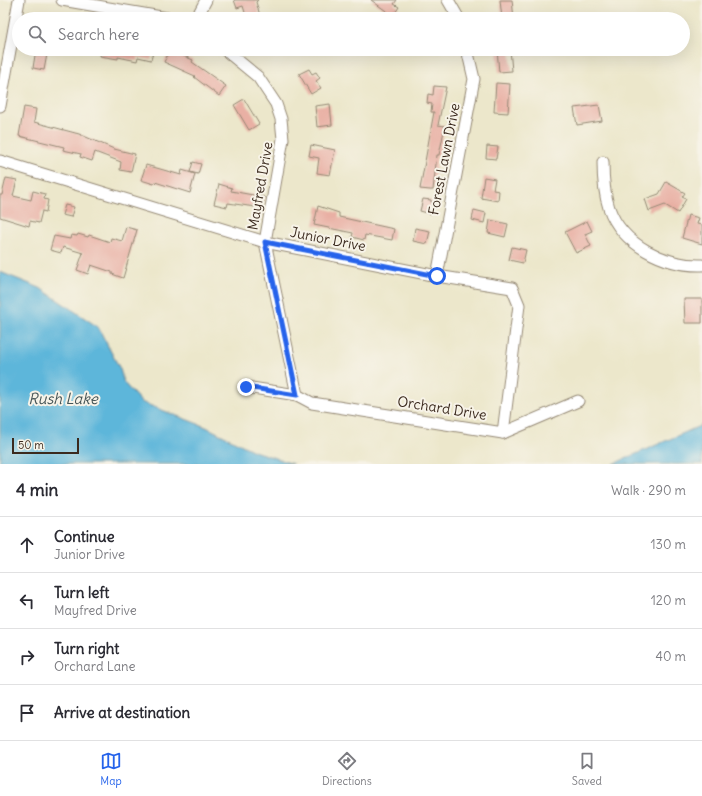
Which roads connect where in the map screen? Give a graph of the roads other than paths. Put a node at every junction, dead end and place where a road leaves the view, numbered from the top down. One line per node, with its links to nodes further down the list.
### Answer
1 (19, 0): 5 (street)
2 (62, 0): 6 (street)
3 (206, 0): 7 (street)
4 (448, 0): 8 (street)
5 (17, 12)
6 (131, 12)
7 (200, 12)
8 (455, 12)
9 (12, 39): 12 (street)
10 (232, 56): 16 (street, Mayfred Drive)
11 (469, 56): 18 (street, Forest Lawn Drive)
12 (0, 106)
13 (0, 152): 14 (street)
14 (4, 162): 16 (street, Junior Drive)
15 (603, 162): 17 (street)
16 (265, 242): 18 (street, Junior Drive); 20 (street, Mayfred Drive)
17 (702, 265)
18 (437, 276): 22 (street, Junior Drive)
19 (246, 387): 20 (street, Orchard Drive)
20 (297, 395): 22 (street, Orchard Drive)
21 (578, 401): 22 (street, Orchard Drive)
22 (503, 433)

